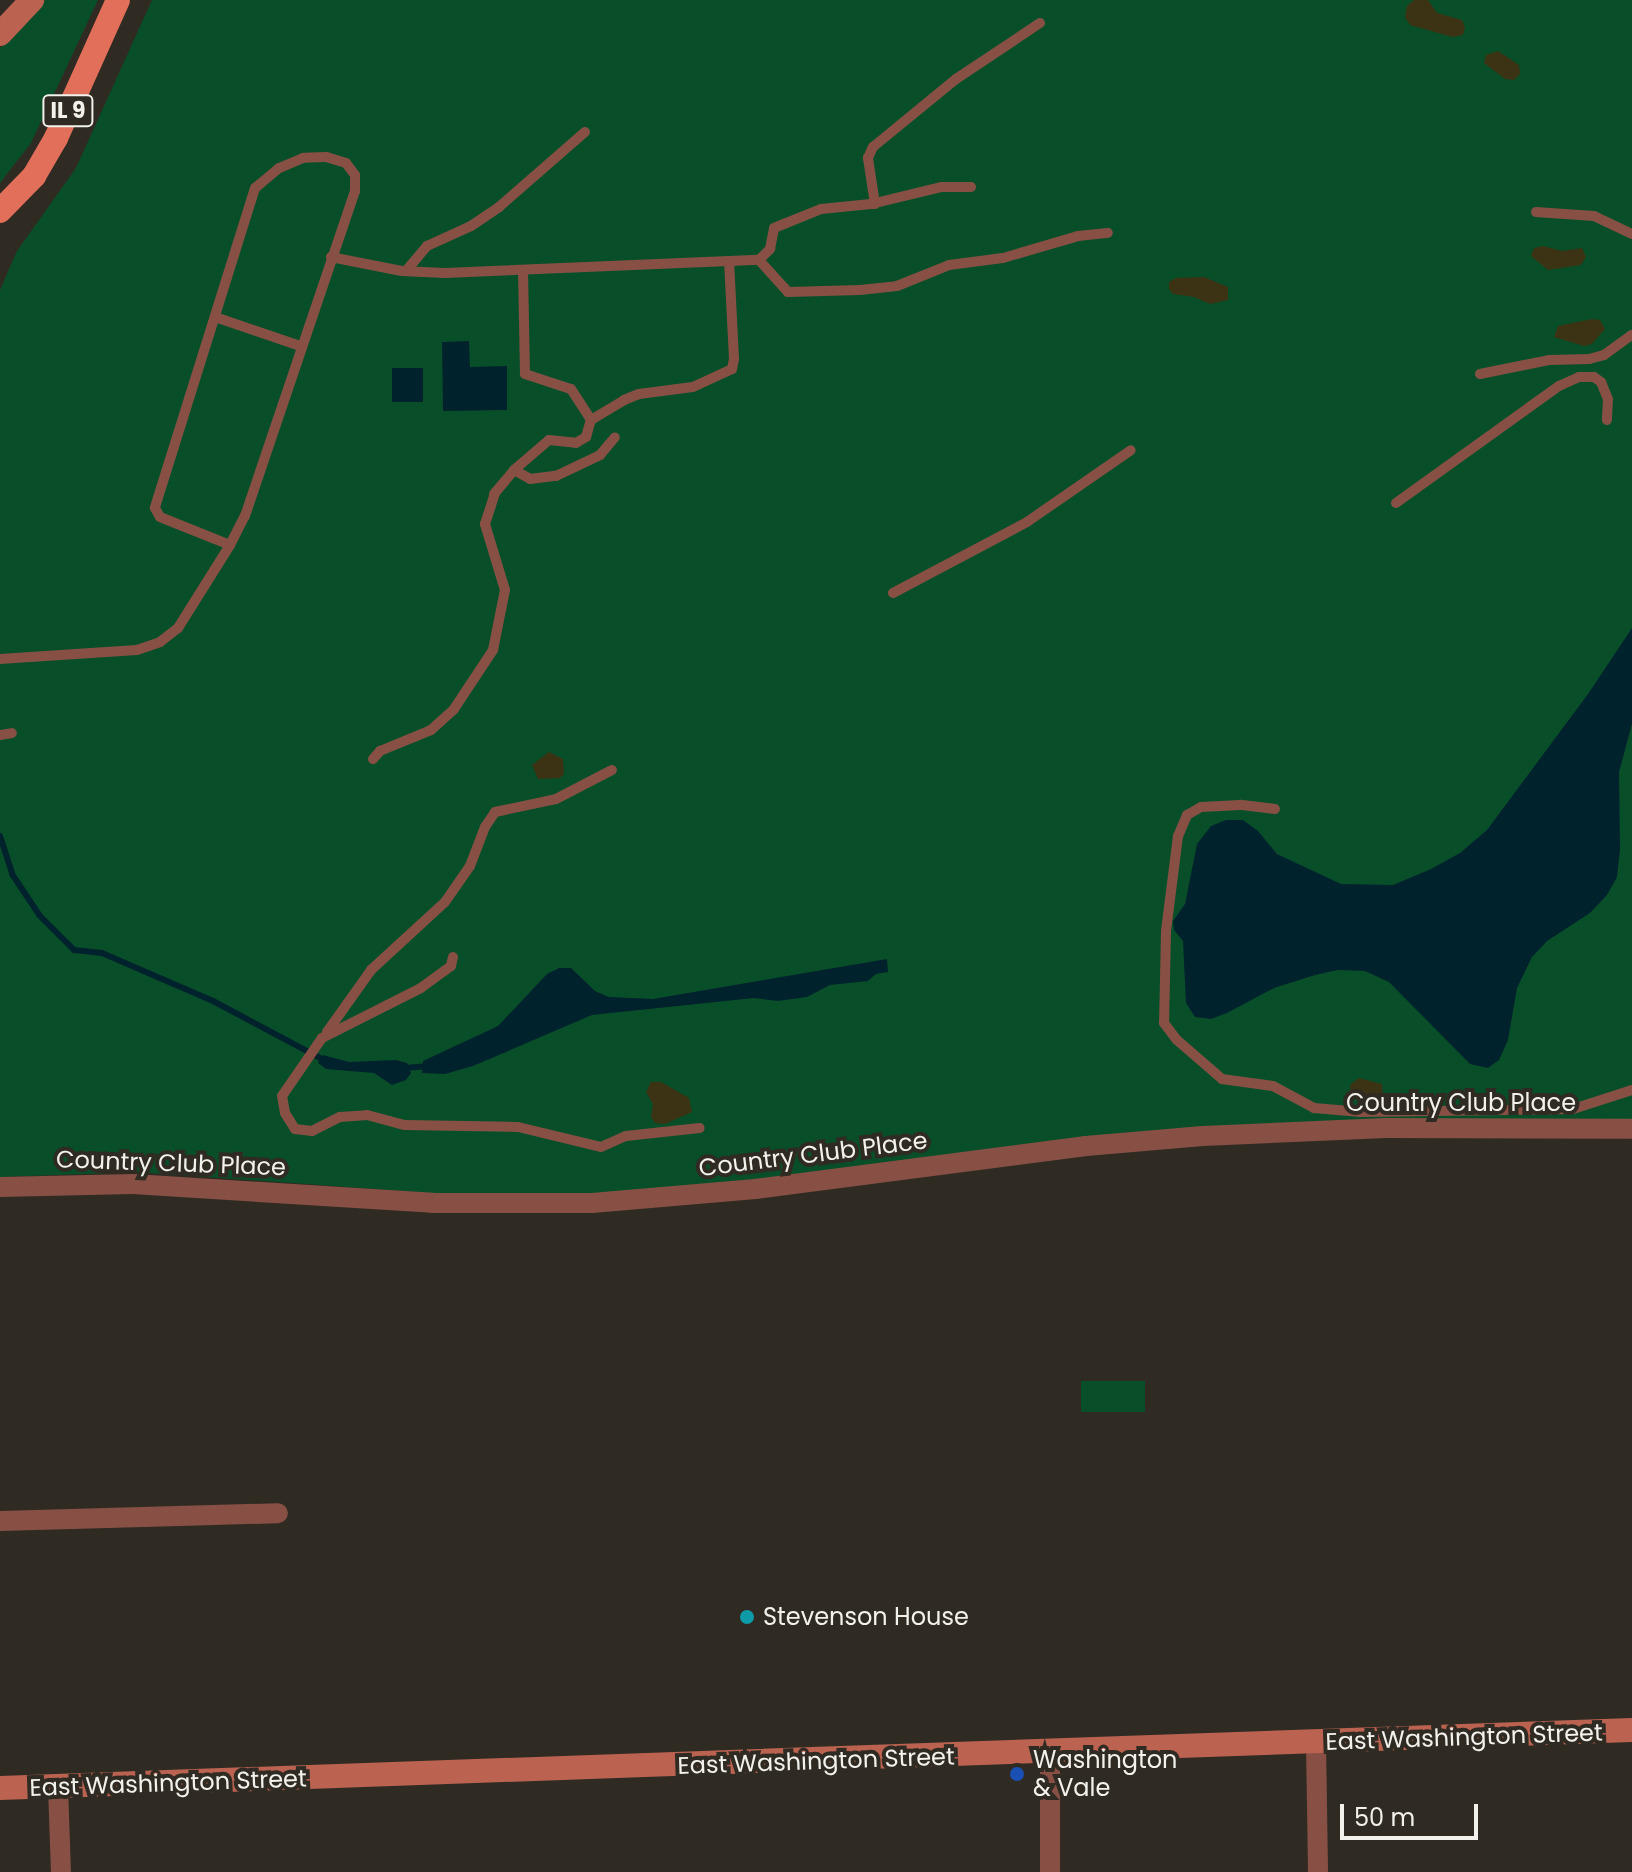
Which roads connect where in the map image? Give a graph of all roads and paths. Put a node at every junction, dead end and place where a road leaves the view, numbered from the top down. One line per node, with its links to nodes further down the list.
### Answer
1 (32, 0): 4 (main road)
2 (118, 0): 8 (main road, IL 9)
3 (1040, 23): 7 (lane)
4 (0, 34)
5 (585, 132): 16 (lane)
6 (971, 187): 7 (lane)
7 (875, 204): 13 (lane)
8 (0, 211)
9 (1536, 212): 11 (lane)
10 (1108, 233): 13 (lane)
11 (1632, 234)
12 (331, 257): 16 (lane); 17 (lane); 19 (lane)
13 (759, 260): 14 (lane)
14 (729, 261): 15 (lane); 21 (lane)
15 (523, 270): 16 (lane); 21 (lane)
16 (406, 271)
17 (215, 317): 19 (lane); 27 (lane)
18 (1632, 335): 20 (lane)
19 (300, 346): 27 (lane)
20 (1480, 374)
21 (591, 420): 25 (lane)
22 (1607, 420): 26 (lane)
23 (615, 437): 25 (lane)
24 (1131, 450): 28 (lane)
25 (514, 470): 32 (lane)
26 (1396, 503)
27 (230, 545): 29 (lane)
28 (893, 593)
29 (0, 659)
30 (12, 733): 31 (lane)
31 (0, 735)
32 (373, 759)
33 (612, 770): 36 (lane)
34 (1275, 809): 37 (lane)
35 (453, 957): 36 (lane)
36 (323, 1037): 38 (lane)
37 (1632, 1090)
38 (700, 1128)
39 (1632, 1129): 40 (street, Country Club Place)
40 (0, 1187)
41 (278, 1513): 42 (street)
42 (0, 1521)
43 (1632, 1730): 44 (main road, East Washington Street)
44 (1316, 1743): 45 (main road, East Washington Street); 50 (street)
45 (1050, 1753): 46 (main road, East Washington Street); 49 (street)
46 (58, 1787): 47 (main road, East Washington Street); 48 (street)
47 (0, 1788)
48 (61, 1872)
49 (1050, 1872)
50 (1318, 1872)

